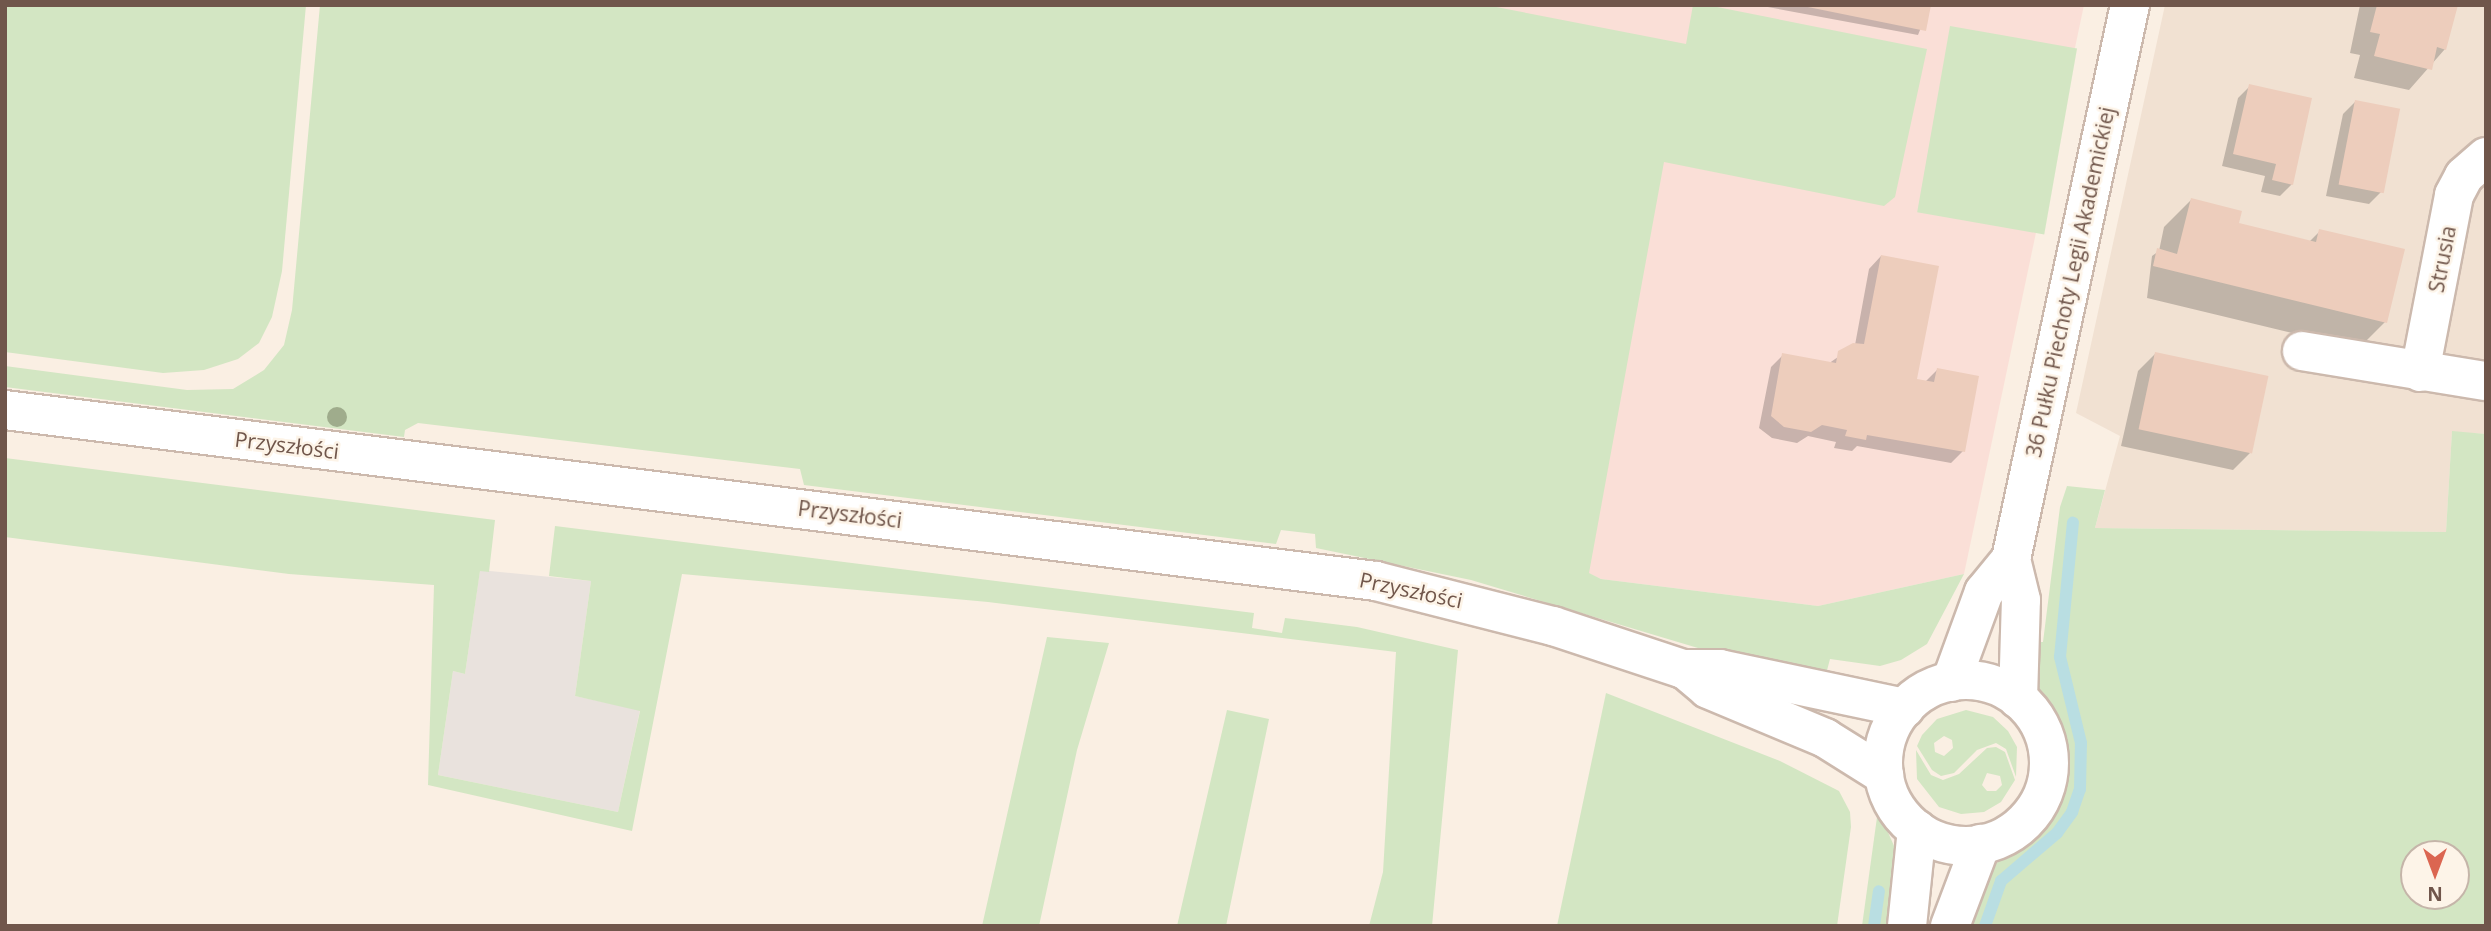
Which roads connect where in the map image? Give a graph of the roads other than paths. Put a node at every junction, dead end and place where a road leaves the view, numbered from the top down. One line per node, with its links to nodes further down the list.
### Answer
1 (2130, 5): 7 (street, 36 Pułku Piechoty Legii Akademickiej)
2 (2486, 157): 4 (street, Strusia)
3 (2302, 351): 4 (street)
4 (2420, 372): 5 (street)
5 (2486, 381)
6 (5, 410): 8 (street, Przyszłości)
7 (2011, 559): 9 (street, 36 Pułku Piechoty Legii Akademickiej); 10 (street, 36 Pułku Piechoty Legii Akademickiej)
8 (1684, 668): 11 (street, Przyszłości); 12 (street, Przyszłości)
9 (1951, 682): 10 (street); 11 (street)
10 (2018, 699): 14 (street)
11 (1905, 708): 12 (street)
12 (1884, 775): 13 (street)
13 (1917, 830): 14 (street); 15 (street)
14 (1981, 844): 16 (street)
15 (1907, 926)
16 (1950, 926)

